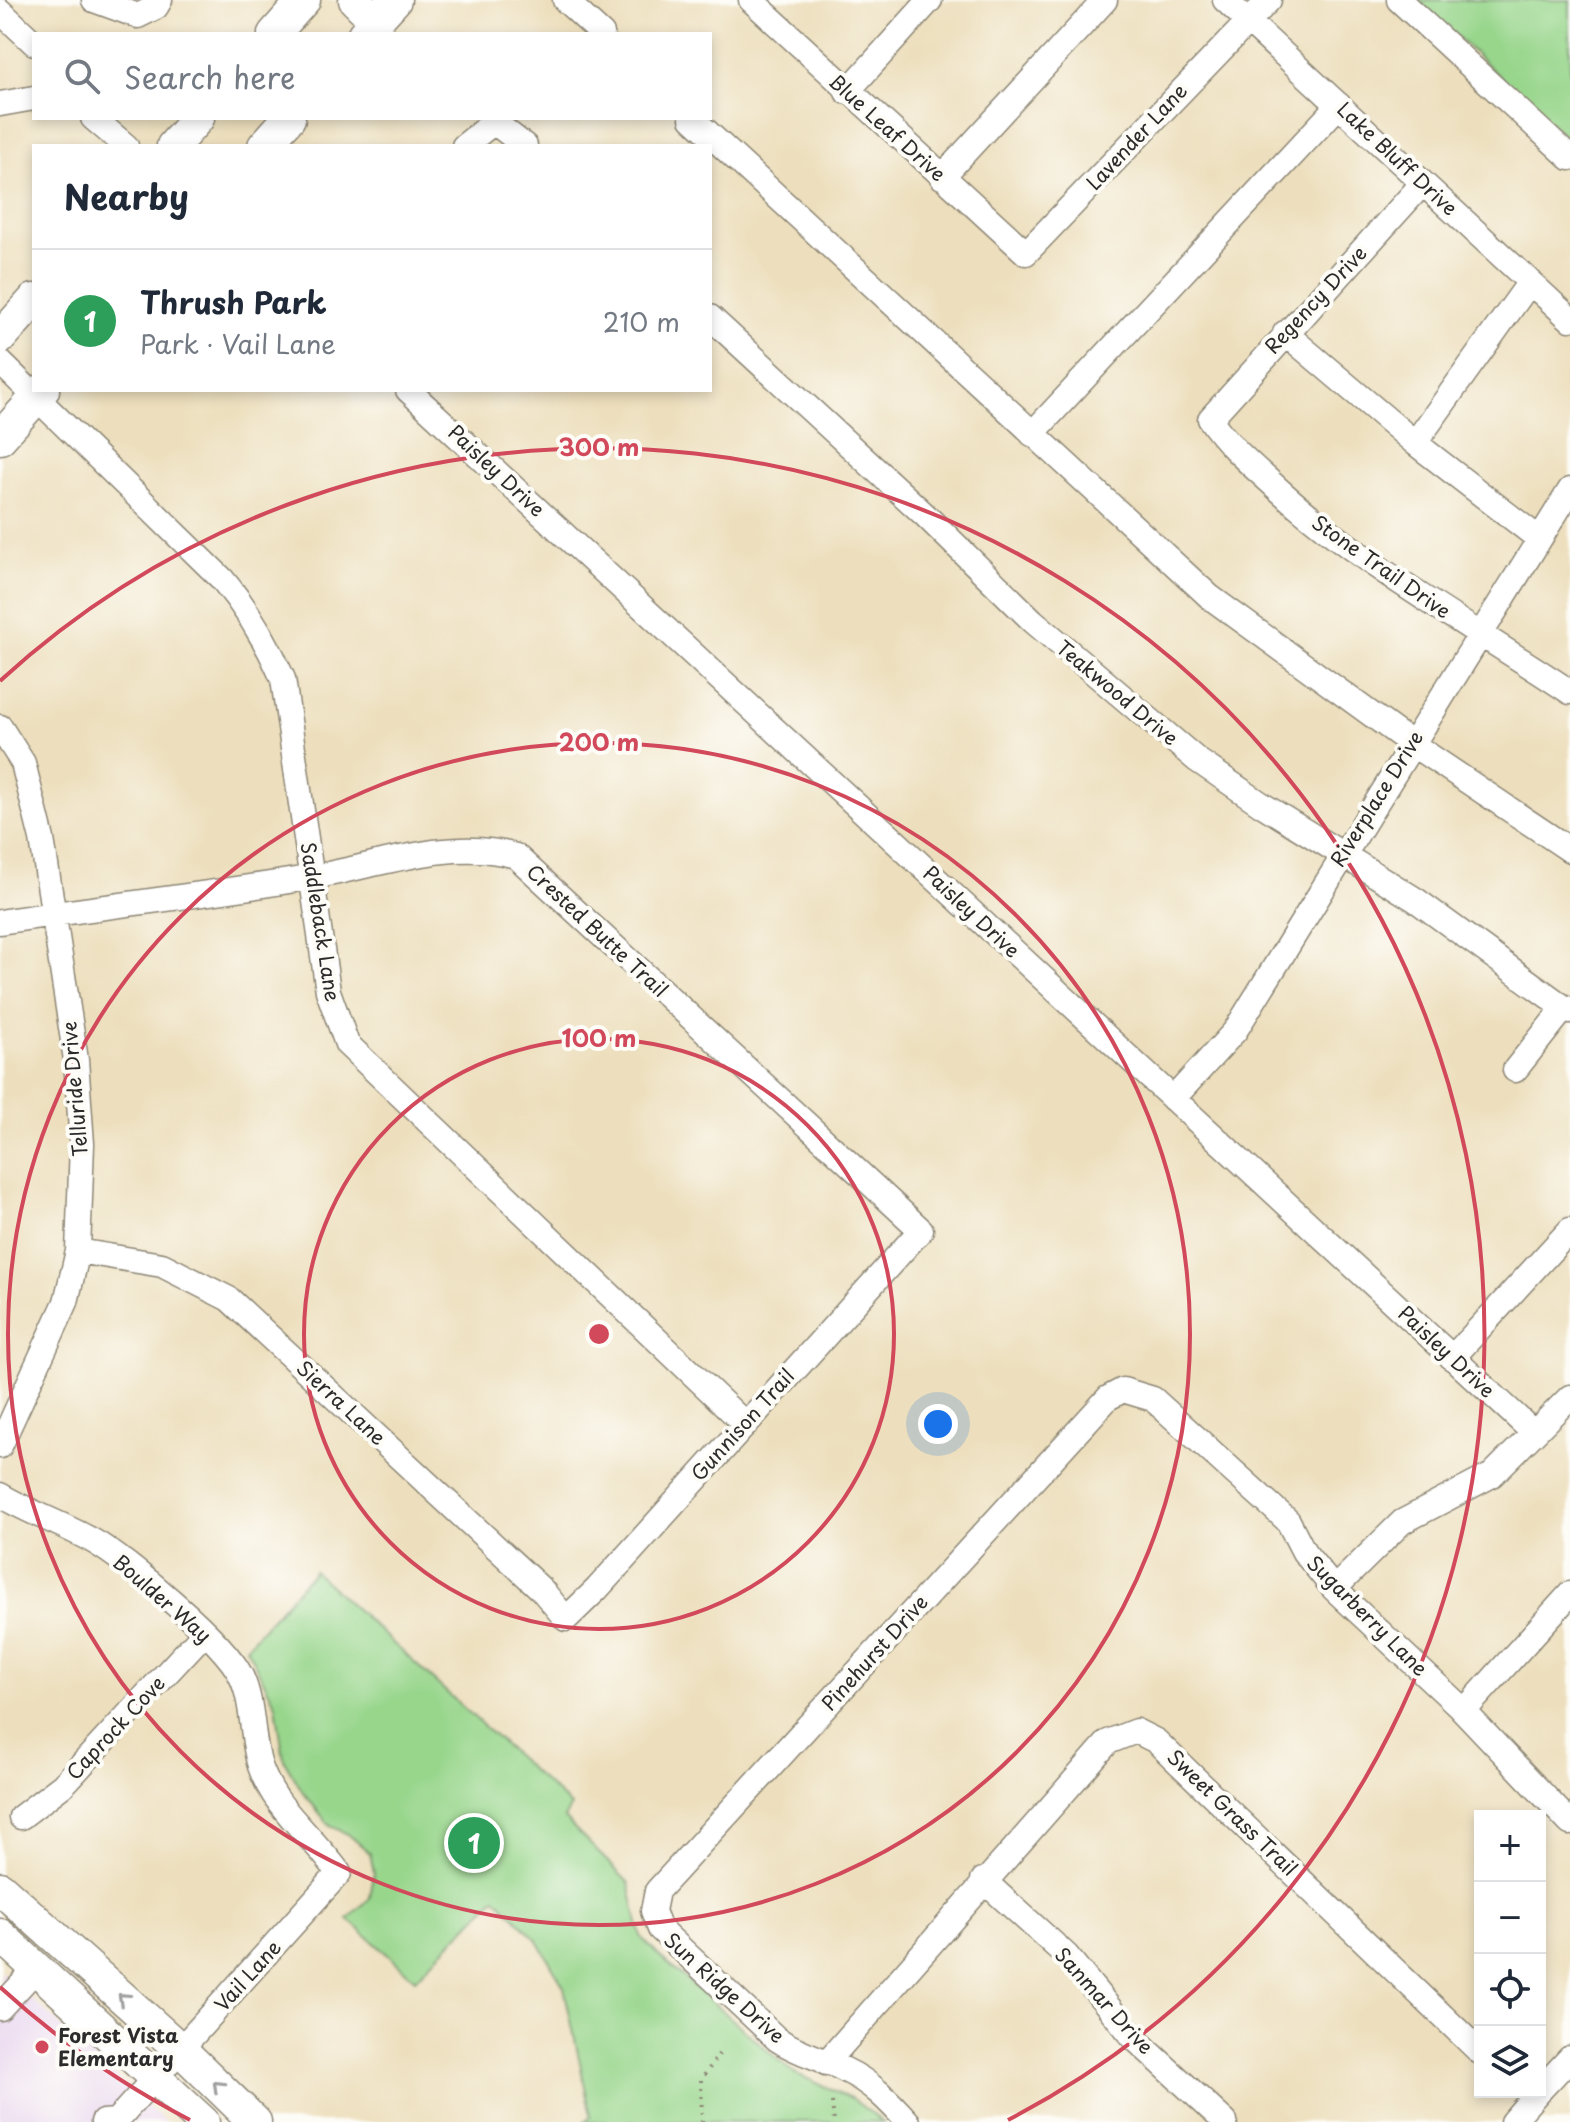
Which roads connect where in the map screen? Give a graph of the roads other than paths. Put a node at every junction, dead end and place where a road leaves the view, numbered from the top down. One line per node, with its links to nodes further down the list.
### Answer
1 (94, 0): 2 (street)
2 (160, 0)
3 (304, 0): 13 (main road)
4 (565, 0): 14 (street)
5 (930, 0): 16 (street)
6 (1105, 0): 32 (street)
7 (1225, 0): 12 (street, Lake Bluff Drive)
8 (1269, 0): 12 (street, Lavender Lane)
9 (1399, 0): 31 (street)
10 (763, 4): 16 (street, Blue Leaf Drive)
11 (0, 11): 15 (street)
12 (1247, 20): 19 (street, Lake Bluff Drive); 34 (street, Lavender Lane)
13 (276, 32)
14 (600, 32)
15 (32, 41)
16 (847, 92): 32 (street, Blue Leaf Drive)
17 (32, 98): 18 (street)
18 (0, 104)
19 (1339, 105): 33 (street, Lake Bluff Drive); 46 (street)
20 (95, 120): 25 (street)
21 (115, 120): 26 (street)
22 (196, 120): 27 (main road)
23 (287, 120): 28 (main road)
24 (694, 120): 46 (street)
25 (124, 144)
26 (141, 144)
27 (175, 144)
28 (266, 144)
29 (466, 144): 30 (street)
30 (522, 144)
31 (1570, 158)
32 (942, 177): 34 (street, Blue Leaf Drive)
33 (1423, 183): 35 (street, Lake Bluff Drive); 39 (street, Regency Drive)
34 (1026, 253)
35 (1530, 282): 38 (street, Lake Bluff Drive); 48 (street)
36 (32, 302): 40 (main road)
37 (712, 319): 56 (street, Teakwood Drive)
38 (1570, 319)
39 (1285, 333): 45 (street, Regency Drive); 48 (street)
40 (0, 338)
41 (0, 362): 42 (street, Saddleback Lane)
42 (32, 387)
43 (410, 392): 62 (street, Paisley Drive)
44 (40, 393): 47 (main road); 57 (street, Saddleback Lane)
45 (1210, 419): 51 (street, Stone Trail Drive)
46 (1032, 434): 54 (street)
47 (0, 438)
48 (1415, 443): 50 (street)
49 (1570, 490): 50 (street, Riverplace Drive)
50 (1538, 538): 51 (street, Riverplace Drive)
51 (1480, 635): 52 (street, Stone Trail Drive); 54 (street, Riverplace Drive)
52 (1570, 692)
53 (0, 727): 58 (street, Telluride Drive)
54 (1412, 744): 55 (street); 56 (street, Riverplace Drive)
55 (1570, 850)
56 (1342, 855): 60 (street, Teakwood Drive); 62 (street, Riverplace Drive)
57 (313, 877): 58 (street, Crested Butte Trail); 63 (street, Crested Butte Trail); 69 (street, Saddleback Lane)
58 (54, 914): 59 (street, Crested Butte Trail); 65 (street, Telluride Drive)
59 (0, 922)
60 (1567, 1009): 61 (street)
61 (1515, 1070)
62 (1173, 1099): 66 (street, Paisley Drive)
63 (921, 1230): 69 (street, Gunnison Trail)
64 (1570, 1230): 66 (street)
65 (78, 1251): 71 (street, Telluride Drive); 75 (street, Sierra Lane)
66 (1452, 1358): 70 (street, Paisley Drive)
67 (1123, 1390): 73 (street, Sugarberry Lane); 83 (street, Pinehurst Drive)
68 (1570, 1397): 70 (street)
69 (744, 1423): 75 (street, Gunnison Trail)
70 (1534, 1433): 73 (street)
71 (0, 1446)
72 (0, 1495): 76 (street, Boulder Way)
73 (1334, 1589): 77 (street, Sugarberry Lane)
74 (1570, 1594): 77 (street)
75 (566, 1619)
76 (204, 1633): 78 (street, Caprock Cove); 80 (street, Boulder Way)
77 (1464, 1711): 79 (street, Sugarberry Lane)
78 (21, 1817)
79 (1570, 1823)
80 (339, 1873): 88 (street, Vail Lane)
81 (983, 1880): 87 (street, Sweet Grass Trail); 90 (street, Sweet Grass Trail); 98 (street, Sanmar Drive)
82 (0, 1888): 88 (main road, one-way to 82)
83 (660, 1929): 90 (street, Sun Ridge Drive)
84 (0, 1935): 85 (main road)
85 (36, 1969): 86 (street); 91 (main road)
86 (0, 2008)
87 (1474, 2046)
88 (181, 2050): 91 (street, Vail Lane); 96 (main road, one-way to 88)
89 (1570, 2058): 92 (street)
90 (826, 2063): 97 (street, Sun Ridge Drive)
91 (156, 2078): 94 (street, Vail Lane); 95 (main road)
92 (1546, 2081)
93 (1530, 2098): 99 (street)
94 (103, 2122)
95 (203, 2122)
96 (255, 2122)
97 (908, 2122)
98 (1225, 2122)
99 (1512, 2122)

